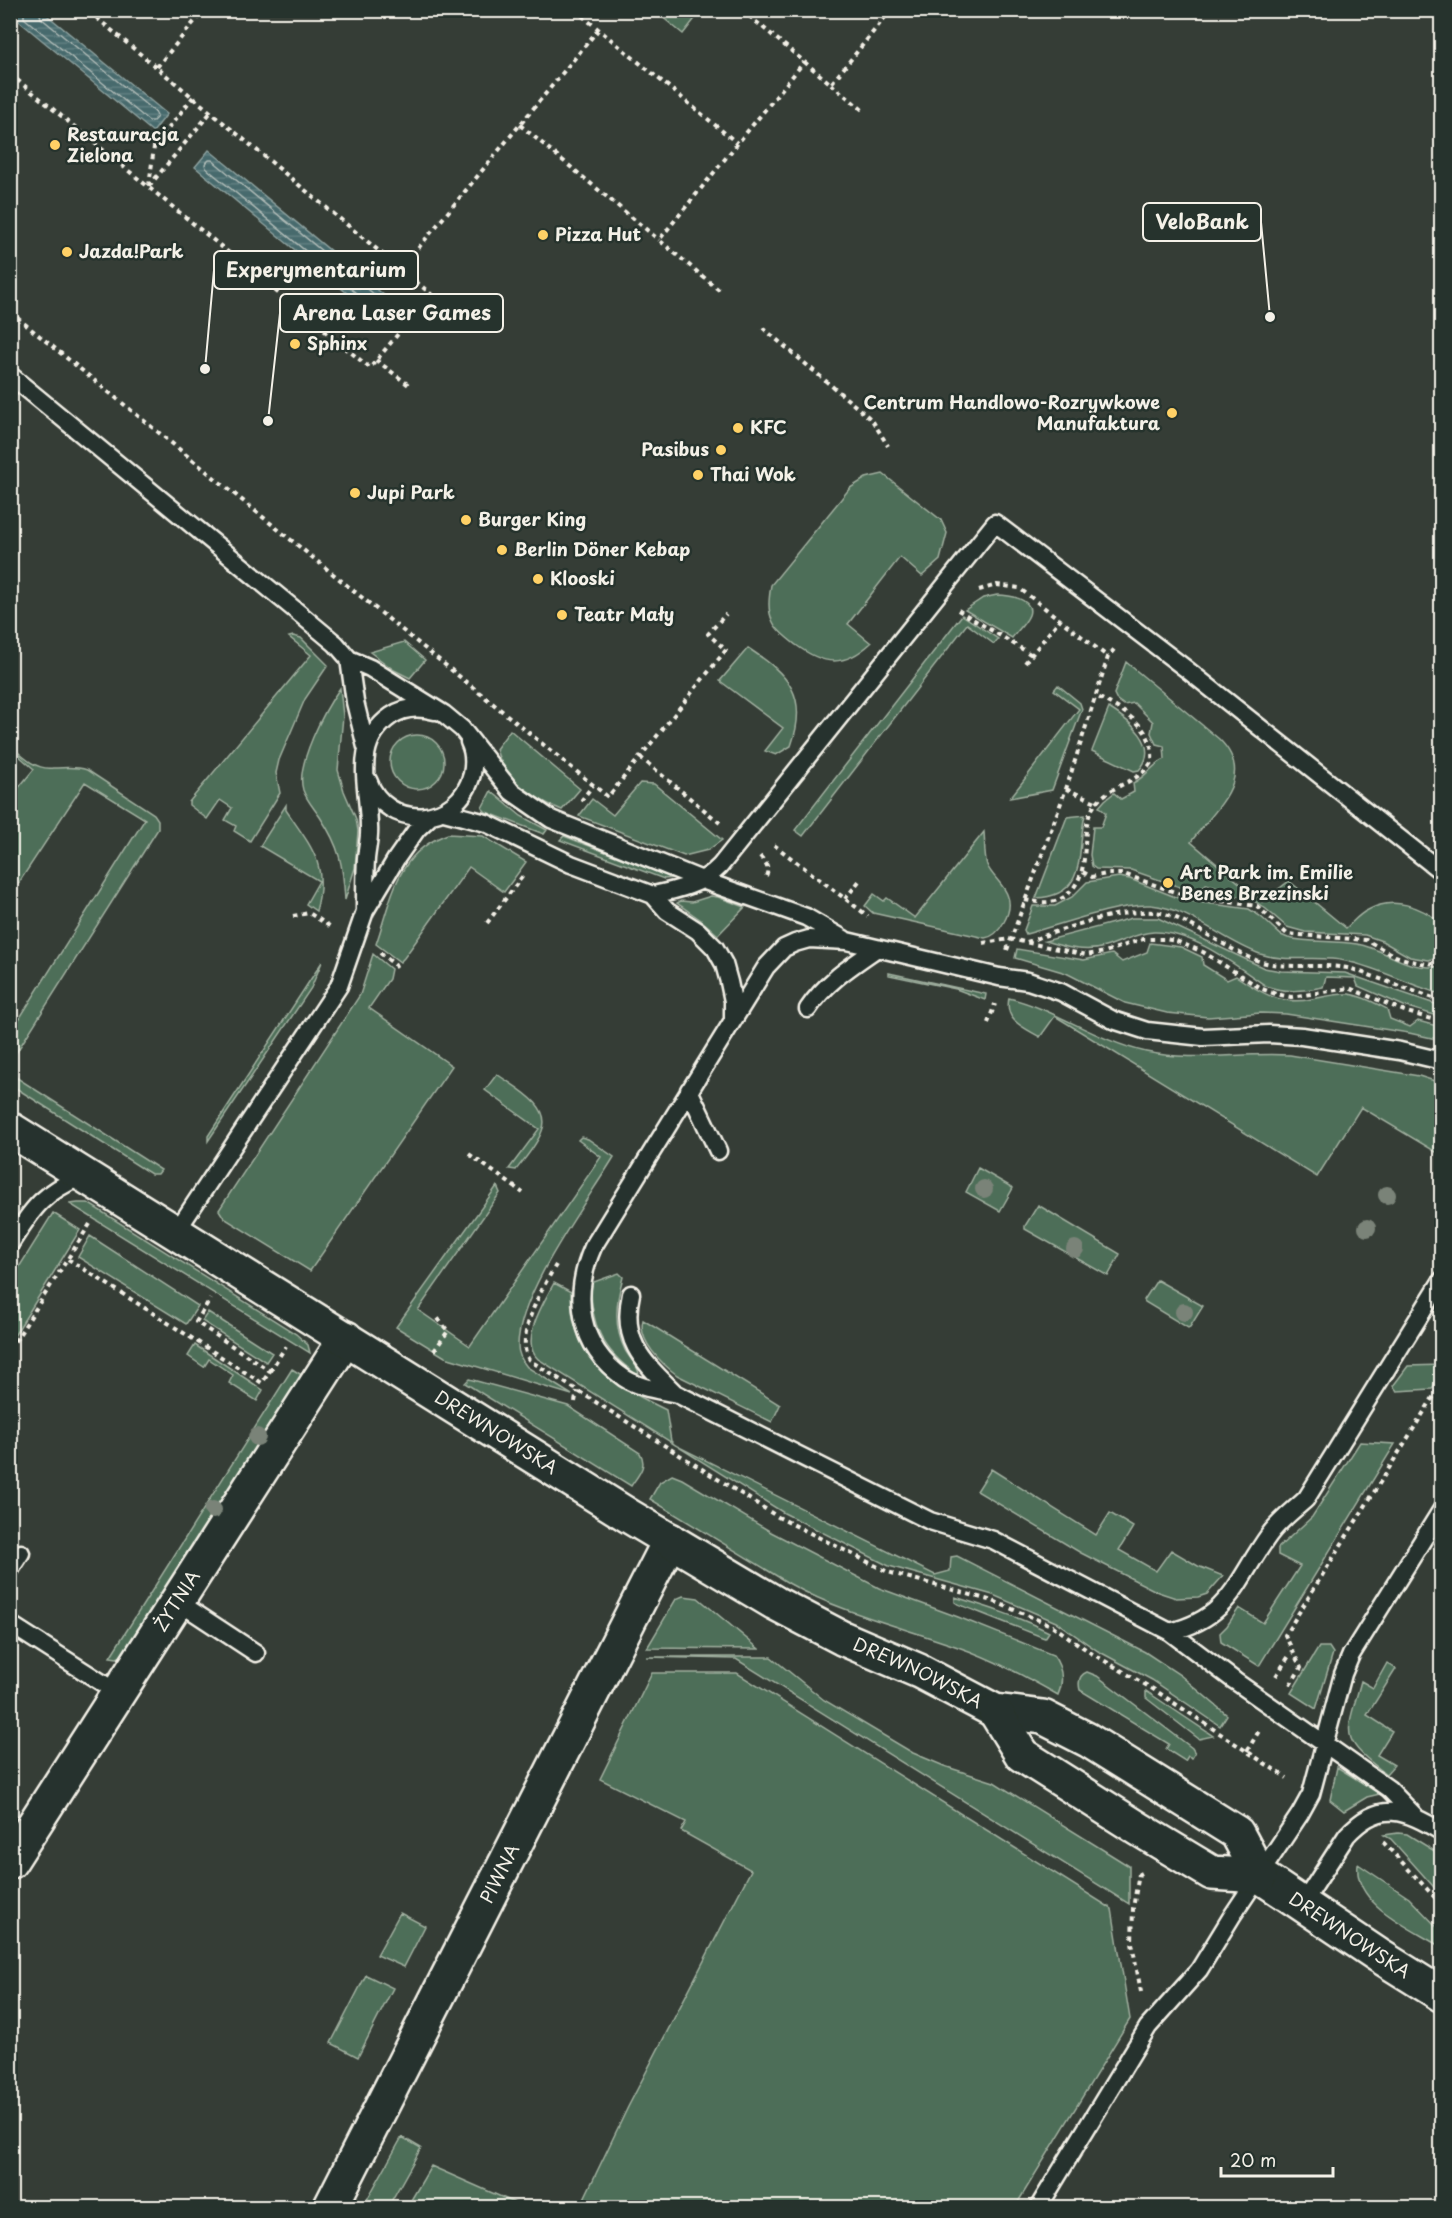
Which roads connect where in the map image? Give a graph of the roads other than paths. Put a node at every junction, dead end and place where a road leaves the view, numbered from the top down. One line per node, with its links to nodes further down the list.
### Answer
1 (10, 375): 2 (lane)
2 (349, 659): 3 (lane); 5 (lane)
3 (444, 714): 4 (lane); 5 (lane)
4 (462, 729): 7 (lane); 9 (lane)
5 (366, 747): 6 (lane)
6 (365, 770): 7 (lane); 11 (lane)
7 (438, 813): 10 (lane); 11 (lane)
8 (1442, 872): 9 (lane)
9 (702, 880): 10 (lane); 12 (lane)
10 (653, 895): 15 (lane)
11 (365, 911): 21 (lane)
12 (847, 941): 13 (lane); 15 (lane)
13 (876, 949): 14 (lane); 16 (lane)
14 (808, 1009)
15 (733, 1020): 17 (lane)
16 (1442, 1061)
17 (689, 1090): 19 (lane); 26 (lane)
18 (10, 1129): 20 (main road, DREWNOWSKA)
19 (718, 1151)
20 (85, 1175): 21 (main road, DREWNOWSKA); 22 (lane)
21 (176, 1232): 25 (main road, DREWNOWSKA)
22 (10, 1244)
23 (1442, 1280): 33 (lane)
24 (631, 1294): 26 (lane)
25 (346, 1338): 28 (main road, DREWNOWSKA); 31 (main road, ŻYTNIA)
26 (677, 1394): 33 (lane)
27 (1442, 1509): 37 (lane)
28 (670, 1540): 36 (main road, DREWNOWSKA); 44 (main road, PIWNA)
29 (21, 1553): 30 (lane)
30 (10, 1570)
31 (177, 1601): 34 (lane); 35 (main road, ŻYTNIA)
32 (10, 1624): 35 (lane)
33 (1170, 1632): 37 (lane)
34 (256, 1653)
35 (118, 1693): 40 (main road, ŻYTNIA)
36 (995, 1711): 41 (main road, DREWNOWSKA); 41 (main road, DREWNOWSKA)
37 (1325, 1745): 38 (lane); 41 (lane)
38 (1416, 1816): 39 (lane); 42 (lane)
39 (1442, 1832)
40 (10, 1862)
41 (1260, 1876): 42 (main road, DREWNOWSKA); 45 (lane)
42 (1302, 1905): 43 (main road, DREWNOWSKA)
43 (1442, 1995)
44 (330, 2208)
45 (1038, 2208)

